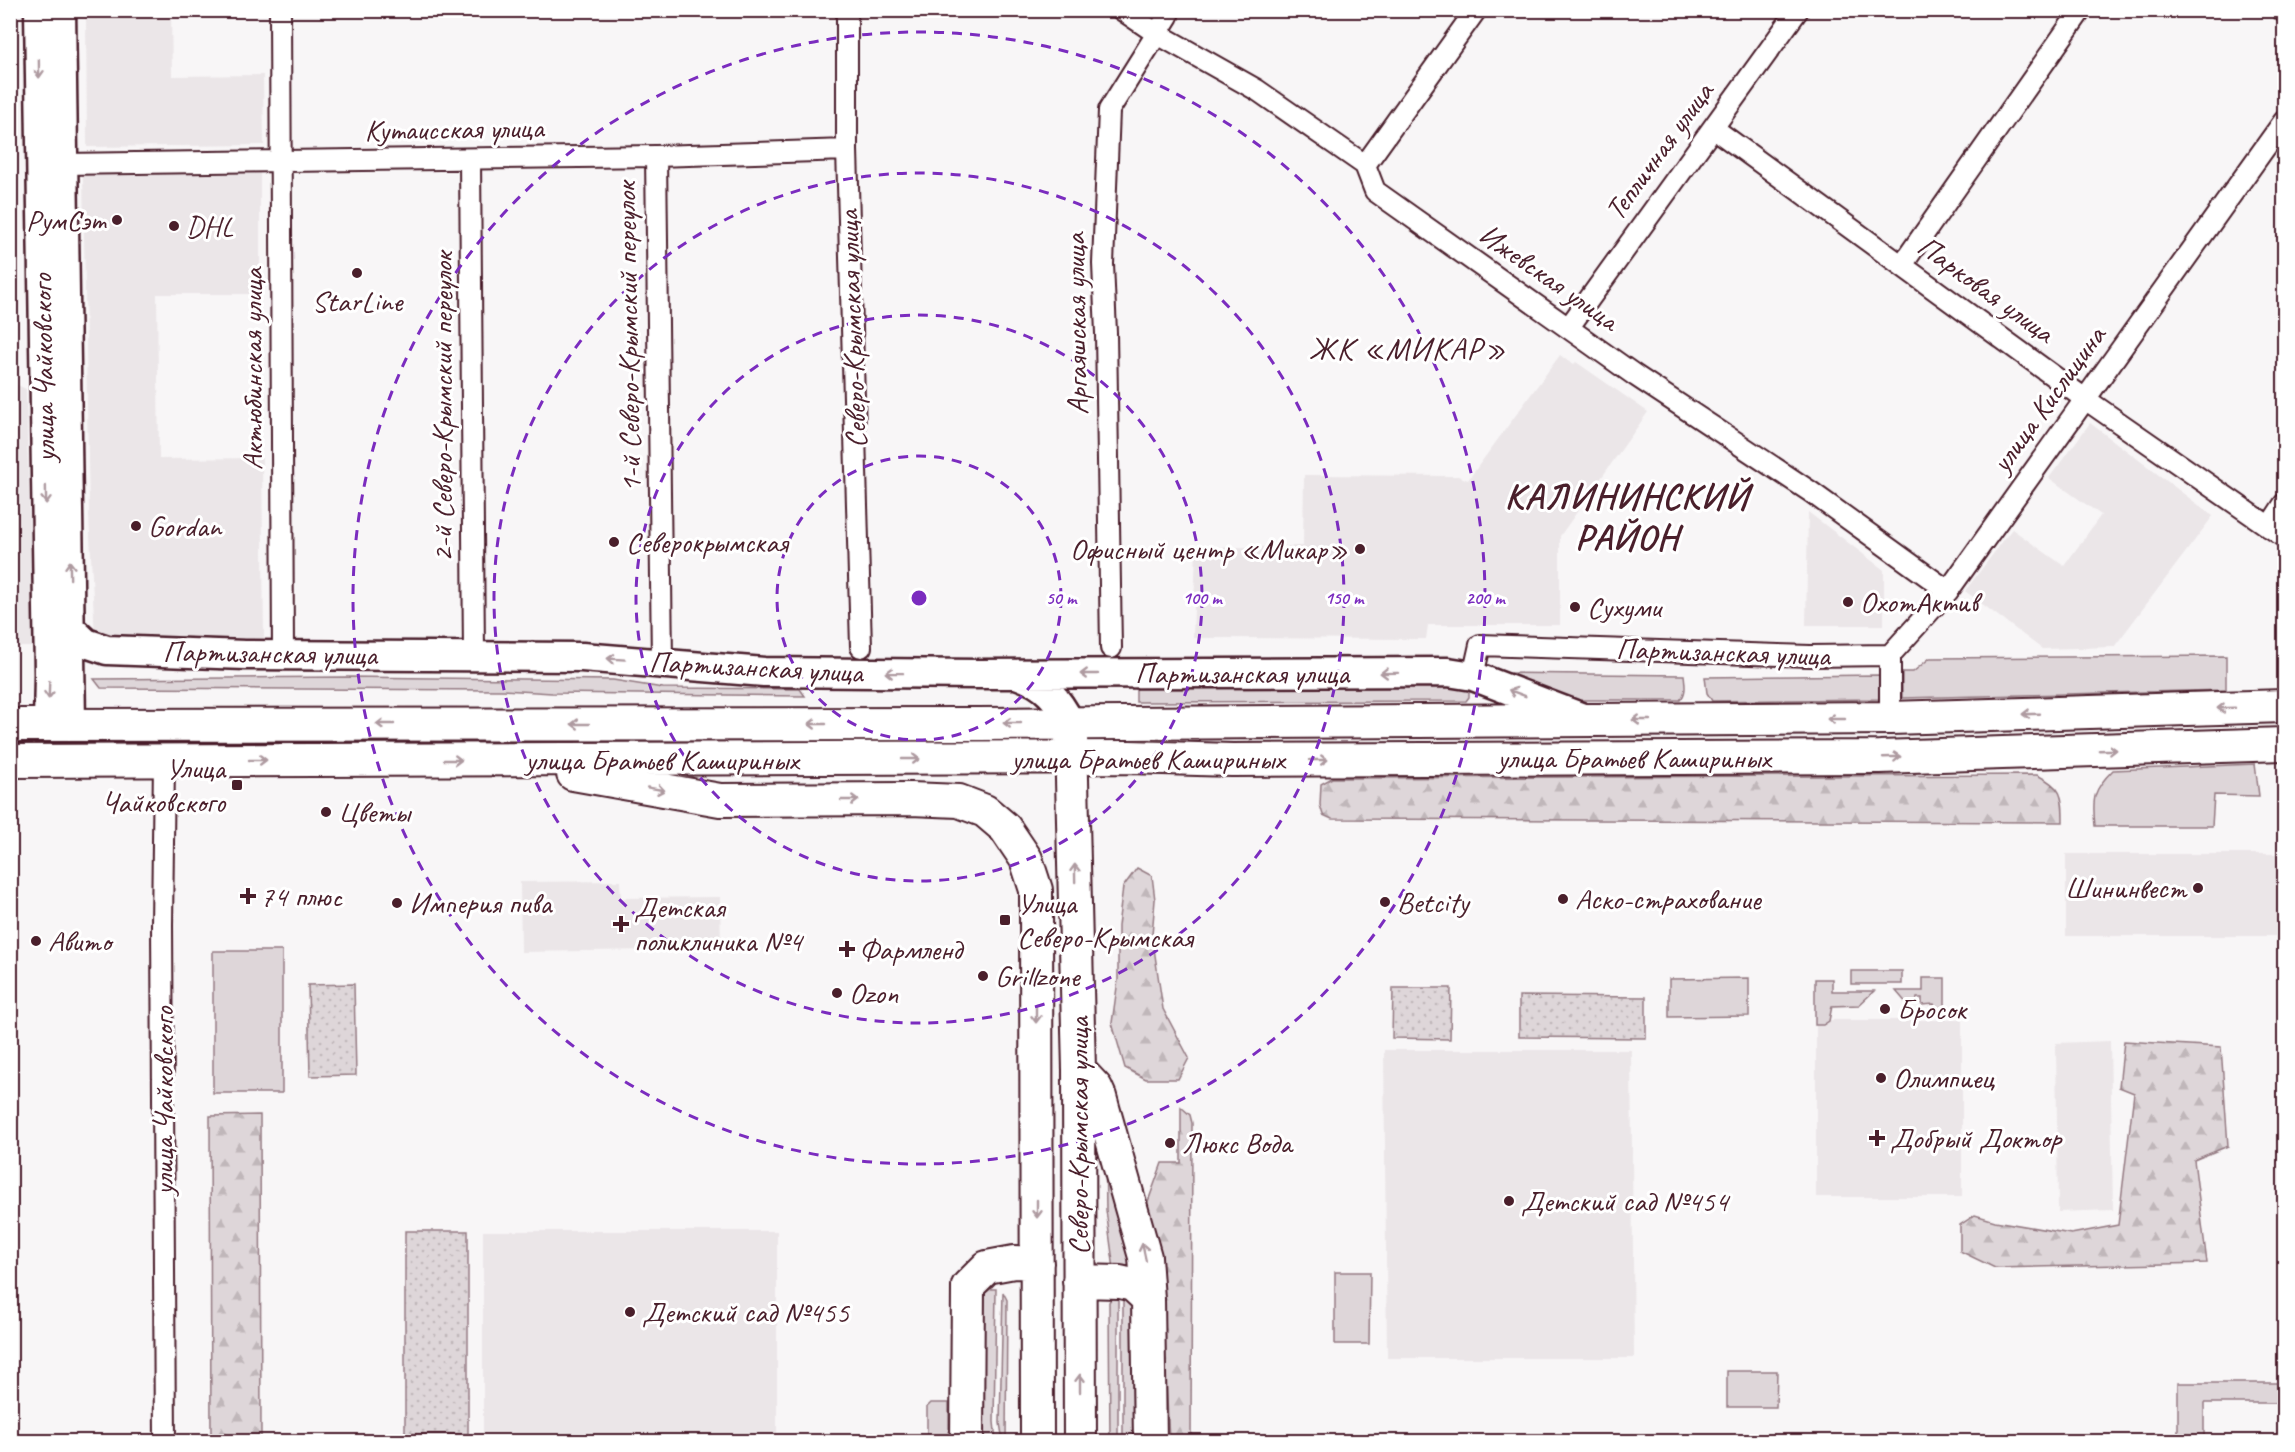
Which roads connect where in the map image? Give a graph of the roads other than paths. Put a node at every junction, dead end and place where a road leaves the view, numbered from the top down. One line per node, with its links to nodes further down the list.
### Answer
1 (39, 10): 38 (main road, улица Чайковского, one-way to 38)
2 (61, 10): 17 (main road, улица Чайковского)
3 (280, 10): 16 (street, Актюбинская улица)
4 (847, 10): 13 (street, Северо-Крымская улица)
5 (1122, 10): 10 (street)
6 (1476, 10): 18 (street)
7 (1798, 10): 12 (street, Тепличная улица)
8 (2081, 10): 19 (street)
9 (1168, 16): 10 (street, Аргаяшская улица)
10 (1156, 33): 18 (street); 27 (street, Аргаяшская улица)
11 (2284, 121): 21 (street, улица Кислицина)
12 (1713, 128): 19 (street, Парковая улица); 20 (street, Тепличная улица)
13 (847, 150): 14 (street, Кутаисская улица); 26 (street, Северо-Крымская улица)
14 (656, 156): 15 (street, Кутаисская улица); 31 (street, 1-й Северо-Крымский переулок)
15 (470, 159): 16 (street, Кутаисская улица); 29 (street, 2-й Северо-Крымский переулок)
16 (281, 162): 17 (street, Кутаисская улица); 28 (street, Актюбинская улица)
17 (63, 164): 25 (main road, улица Чайковского, one-way to 17)
18 (1365, 165): 20 (street, Ижевская улица)
19 (1902, 265): 21 (street, Парковая улица)
20 (1569, 327): 24 (street, Ижевская улица)
21 (2085, 399): 23 (street, Парковая улица); 24 (street, улица Кислицина)
22 (2284, 504): 23 (street)
23 (2277, 532)
24 (1948, 591): 30 (street, улица Кислицина)
25 (71, 629): 28 (main road, Партизанская улица); 38 (main road, улица Чайковского)
26 (861, 647)
27 (1111, 648)
28 (283, 654): 29 (main road, Партизанская улица)
29 (474, 656): 31 (main road, Партизанская улица, one-way to 29)
30 (1890, 656): 33 (street, Партизанская улица); 35 (street)
31 (662, 662): 32 (main road, Партизанская улица, one-way to 31)
32 (1015, 674): 33 (main road, Партизанская улица, one-way to 32); 37 (main road)
33 (1460, 674): 36 (main road, one-way to 33)
34 (2284, 706): 35 (main road, улица Братьев Кашириных, one-way to 35)
35 (1890, 718): 36 (main road, улица Братьев Кашириных, one-way to 36)
36 (1592, 721): 37 (main road, улица Братьев Кашириных)
37 (1070, 723): 38 (main road, улица Братьев Кашириных, one-way to 38); 41 (main road, Северо-Крымская улица)
38 (59, 724): 39 (main road, улица Братьев Кашириных); 42 (main road)
39 (10, 725)
40 (2284, 744): 41 (main road, улица Братьев Кашириных, one-way to 40)
41 (1071, 758): 43 (main road, улица Братьев Кашириных, one-way to 41); 46 (main road, Северо-Крымская улица, one-way to 41)
42 (62, 760): 44 (main road, улица Братьев Кашириных); 45 (main road, улица Братьев Кашириных)
43 (496, 760): 45 (main road, улица Братьев Кашириных, one-way to 43); 47 (main road, Северо-Крымская улица, one-way to 47)
44 (10, 761)
45 (164, 761): 50 (street, улица Чайковского)
46 (1079, 1070): 48 (main road, Северо-Крымская улица); 49 (main road, one-way to 46)
47 (1037, 1263): 51 (main road); 52 (main road, Северо-Крымская улица)
48 (1079, 1281): 49 (main road); 53 (main road, Северо-Крымская улица, one-way to 48)
49 (1149, 1299): 54 (main road)
50 (165, 1442)
51 (967, 1442)
52 (1037, 1442)
53 (1080, 1442)
54 (1150, 1442)

